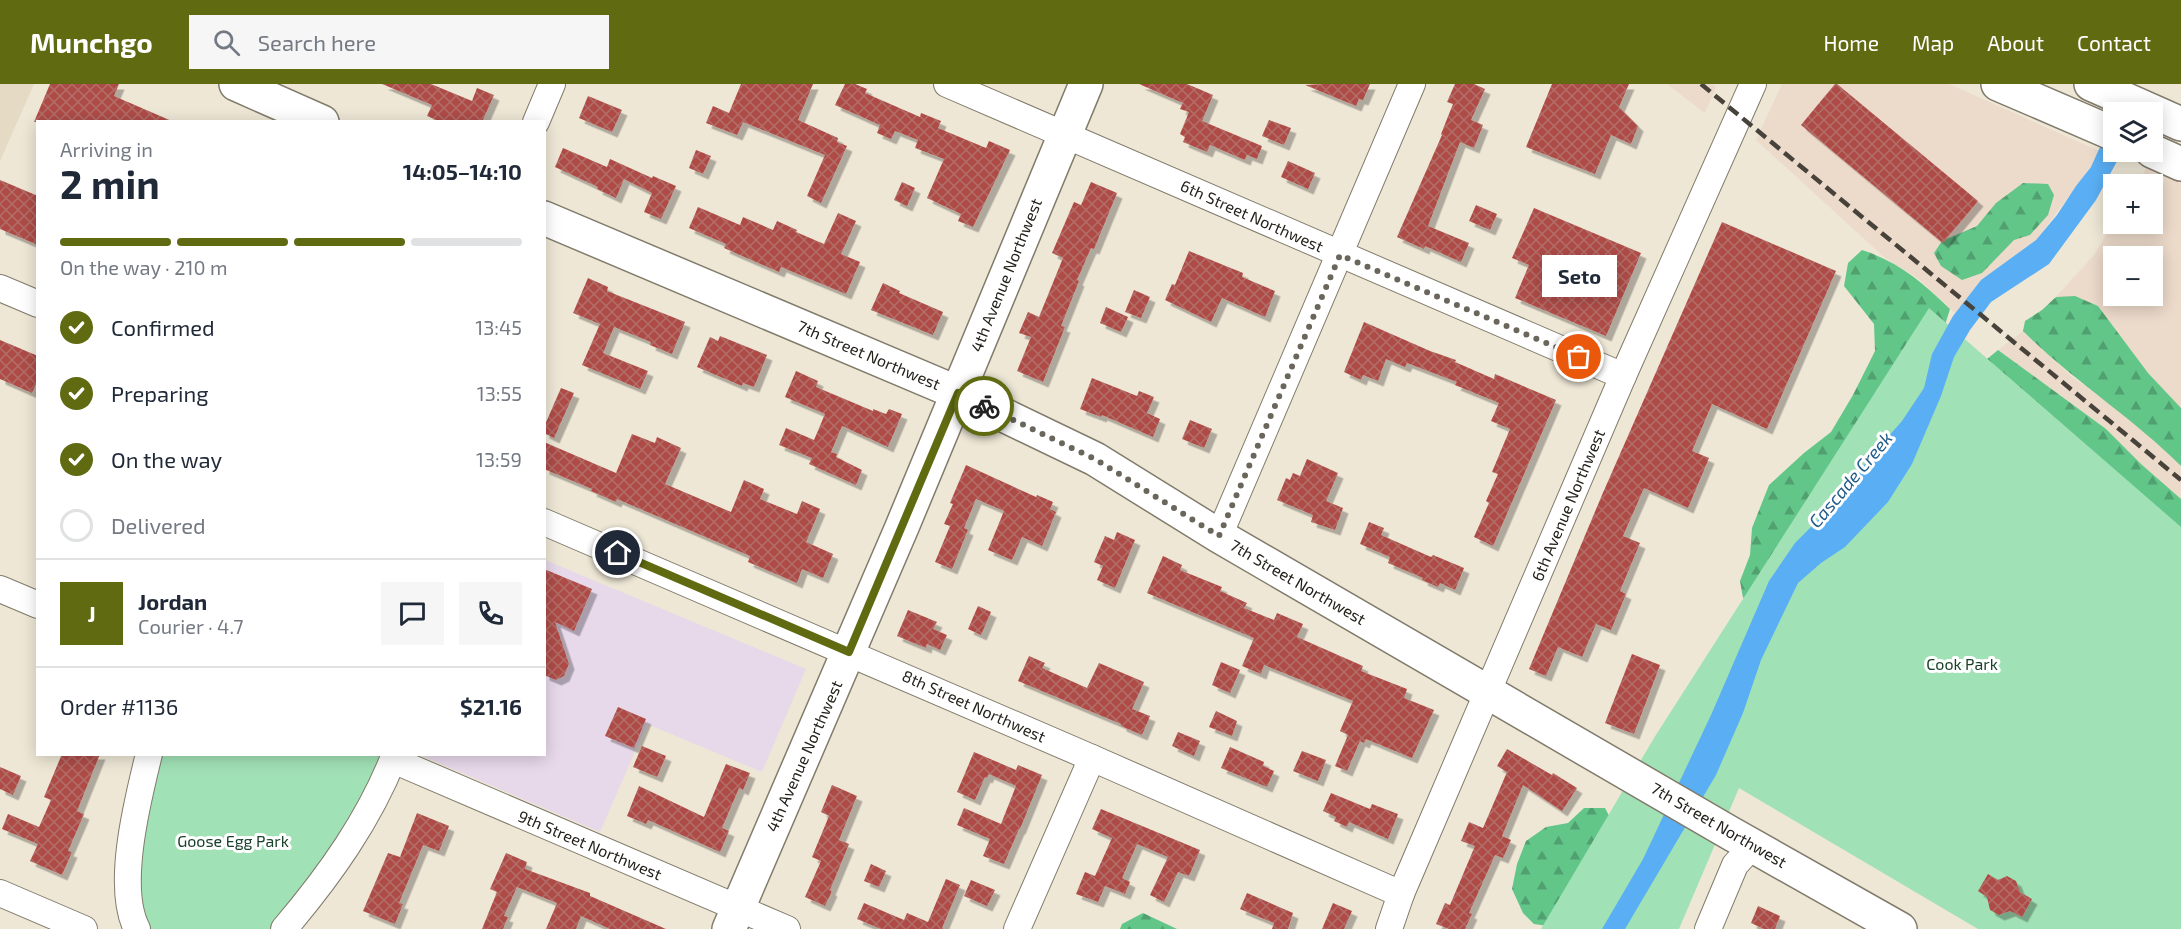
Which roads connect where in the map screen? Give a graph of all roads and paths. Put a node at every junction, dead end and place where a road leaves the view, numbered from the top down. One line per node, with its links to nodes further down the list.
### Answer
1 (236, 84): 9 (main road)
2 (552, 84): 10 (street)
3 (947, 84): 13 (street, 6th Street Northwest)
4 (1086, 84): 13 (main road, 4th Avenue Northwest)
5 (1412, 84): 15 (street)
6 (1753, 84): 18 (street, 6th Avenue Northwest)
7 (1998, 84): 12 (main road)
8 (2091, 84): 11 (main road)
9 (317, 120)
10 (537, 120)
11 (2181, 124)
12 (2103, 129)
13 (1064, 135): 15 (street, 6th Street Northwest); 19 (main road, 4th Avenue Northwest)
14 (546, 219): 19 (main road, 7th Street Northwest)
15 (1340, 255): 18 (street, 6th Street Northwest); 21 (street)
16 (0, 288): 17 (street)
17 (36, 303)
18 (1623, 376): 25 (street, 6th Avenue Northwest)
19 (958, 393): 21 (main road, 7th Street Northwest); 24 (main road, 4th Avenue Northwest)
20 (546, 523): 24 (street, 8th Street Northwest)
21 (1219, 536): 25 (main road, 7th Street Northwest)
22 (0, 589): 23 (street)
23 (36, 604)
24 (849, 652): 28 (street, 8th Street Northwest); 32 (main road, 4th Avenue Northwest)
25 (1489, 693): 29 (main road, 7th Street Northwest); 31 (street, 6th Avenue Northwest)
26 (148, 756): 34 (street)
27 (394, 757): 32 (street, 9th Street Northwest); 35 (street)
28 (1092, 758): 31 (street, 8th Street Northwest); 37 (street)
29 (1742, 839): 39 (street); 40 (main road, 7th Street Northwest)
30 (0, 892): 33 (street)
31 (1401, 894): 38 (street, 6th Avenue Northwest)
32 (733, 919): 36 (street, 9th Street Northwest)
33 (84, 929)
34 (137, 929)
35 (285, 929)
36 (787, 929)
37 (1017, 929)
38 (1389, 929)
39 (1708, 929)
40 (1900, 929)

